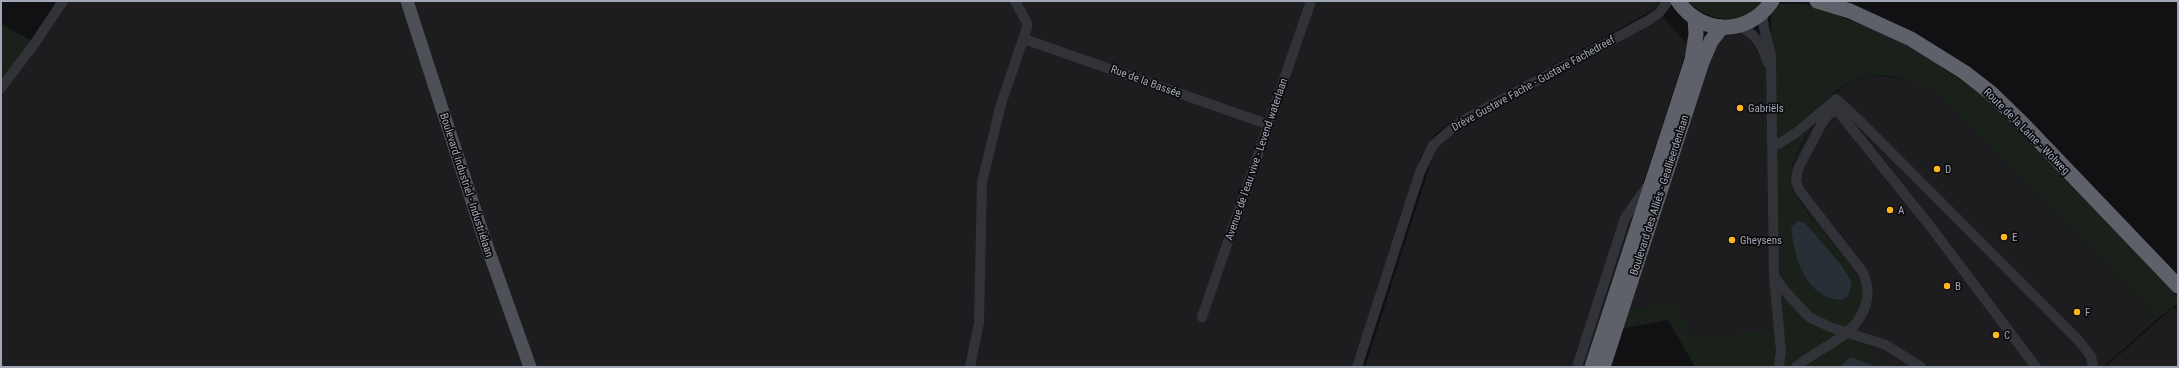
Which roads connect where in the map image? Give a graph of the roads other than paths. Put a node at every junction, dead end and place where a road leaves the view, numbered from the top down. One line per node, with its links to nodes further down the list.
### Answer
1 (63, 1): 18 (street)
2 (407, 1): 27 (main road, Boulevard Industriel - Industriélaan)
3 (1015, 1): 16 (street)
4 (1311, 1): 20 (street, Avenue de l'eau vive - Levend waterlaan)
5 (1668, 1): 12 (street, Drève Gustave Fache - Gustave Fachedreef)
6 (1772, 1): 11 (highway)
7 (1817, 1): 10 (highway, Route de la Laine - Wolweg)
8 (1835, 1): 10 (highway, Route de la Laine - Wolweg)
9 (1681, 4): 12 (street, Drève Gustave Fache - Gustave Fachedreef); 13 (highway)
10 (1850, 11): 24 (highway, Route de la Laine - Wolweg)
11 (1762, 13): 14 (highway); 17 (street)
12 (1653, 17): 29 (street, Drève Gustave Fache - Gustave Fachedreef)
13 (1695, 19): 15 (highway); 22 (highway, Boulevard des Alliés - Geallieerdenlaan)
14 (1738, 26): 15 (highway); 17 (street)
15 (1722, 27): 32 (highway, Boulevard des Alliés - Geallieerdenlaan)
16 (1024, 39): 20 (street, Rue de la Bassée); 28 (street)
17 (1770, 72): 21 (street)
18 (1, 88)
19 (1839, 107): 21 (street); 26 (street); 36 (street); 37 (street)
20 (1267, 124): 25 (street, Avenue de l'eau vive - Levend waterlaan)
21 (1772, 143): 23 (street)
22 (1653, 178): 30 (street, Boulevard des Alliés - Geallieerdenlaan); 31 (highway, Boulevard des Alliés - Geallieerdenlaan)
23 (1774, 276): 26 (street); 33 (street)
24 (2178, 286)
25 (1202, 318)
26 (1847, 332): 34 (street); 35 (street)
27 (530, 367)
28 (970, 367)
29 (1357, 367)
30 (1577, 367)
31 (1592, 367)
32 (1603, 367)
33 (1780, 367)
34 (1796, 367)
35 (1921, 367)
36 (2036, 367)
37 (2093, 367)

